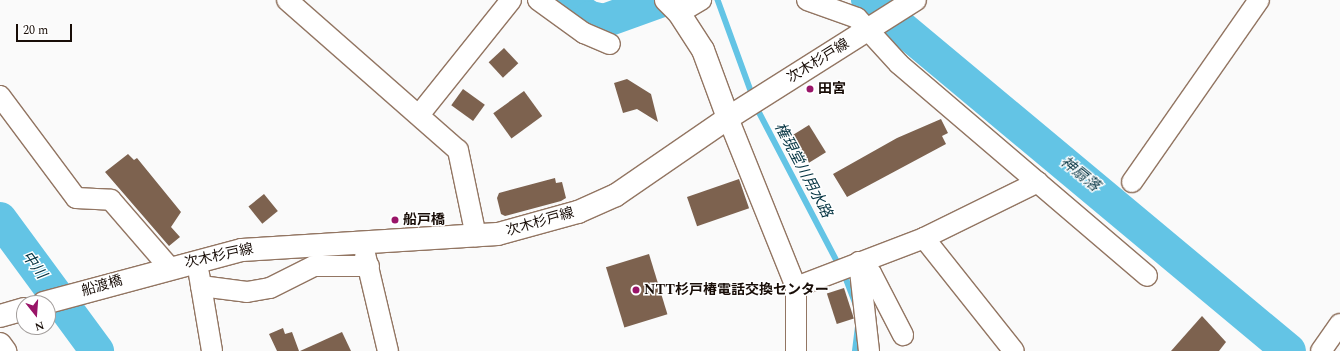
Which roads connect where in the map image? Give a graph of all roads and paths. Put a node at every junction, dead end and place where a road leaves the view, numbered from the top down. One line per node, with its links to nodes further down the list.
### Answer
1 (287, 0): 12 (street)
2 (511, 0): 12 (street)
3 (538, 0): 10 (street)
4 (701, 0): 8 (street)
5 (807, 0): 9 (street)
6 (1260, 0): 15 (street)
7 (908, 1): 9 (main road, 次木杉戸線)
8 (673, 6): 13 (main road)
9 (869, 30): 13 (main road, 次木杉戸線); 14 (street)
10 (610, 44)
11 (0, 96): 22 (street)
12 (419, 115): 16 (street)
13 (728, 118): 16 (main road, 次木杉戸線); 25 (street)
14 (1038, 182): 17 (street); 23 (street)
15 (1132, 182)
16 (476, 236): 18 (main road, 次木杉戸線)
17 (924, 238): 20 (street); 38 (street)
18 (362, 240): 19 (main road, 次木杉戸線); 21 (street)
19 (197, 260): 22 (main road, 次木杉戸線); 24 (street)
20 (859, 262): 25 (street); 30 (street); 37 (street)
21 (368, 266): 24 (street); 35 (street)
22 (165, 268): 26 (main road, 船渡橋)
23 (1147, 276)
24 (201, 286): 34 (street)
25 (796, 287): 36 (street)
26 (56, 300)
27 (16, 311): 28 (main road)
28 (0, 316)
29 (1340, 324): 32 (street)
30 (903, 335)
31 (0, 344): 33 (main road)
32 (1322, 349)
33 (5, 351)
34 (212, 351)
35 (388, 351)
36 (796, 351)
37 (869, 351)
38 (1014, 351)

